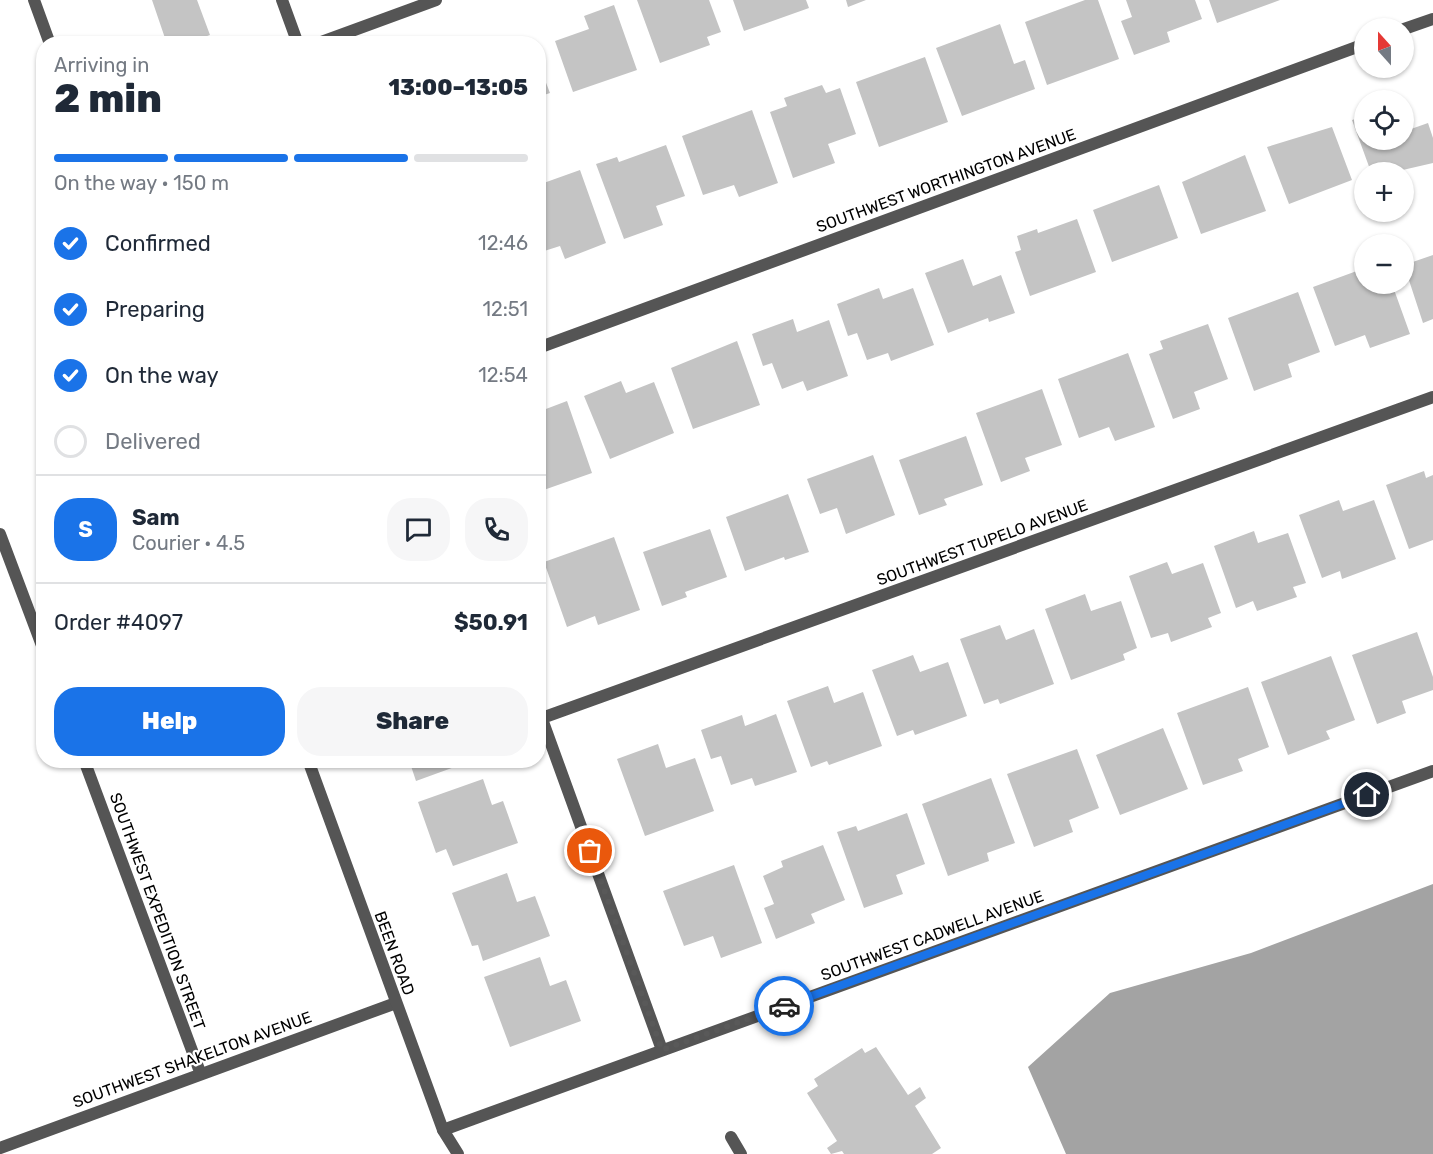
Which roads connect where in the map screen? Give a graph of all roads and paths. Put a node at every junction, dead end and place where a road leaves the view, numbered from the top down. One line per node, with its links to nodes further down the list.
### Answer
1 (34, 0): 6 (street)
2 (282, 0): 7 (street)
3 (436, 0): 8 (street)
4 (1433, 19): 5 (street)
5 (1414, 26)
6 (47, 36)
7 (295, 36)
8 (338, 36)
9 (1354, 48): 10 (street, SOUTHWEST WORTHINGTON AVENUE)
10 (546, 345)
11 (1433, 397): 14 (street, SOUTHWEST TUPELO AVENUE)
12 (0, 534): 13 (street)
13 (36, 630)
14 (546, 711)
15 (546, 730): 20 (street)
16 (87, 768): 21 (street, SOUTHWEST EXPEDITION STREET)
17 (311, 768): 19 (street, BEEN ROAD)
18 (1433, 771): 20 (street, SOUTHWEST CADWELL AVENUE)
19 (396, 1003): 21 (street, SOUTHWEST SHAKELTON AVENUE); 22 (street, BEEN ROAD)
20 (662, 1050): 22 (street, SOUTHWEST CADWELL AVENUE)
21 (200, 1072): 24 (street, SOUTHWEST SHAKELTON AVENUE)
22 (443, 1130): 25 (street, BEEN ROAD)
23 (731, 1137): 26 (street)
24 (0, 1148)
25 (458, 1154)
26 (741, 1154)

